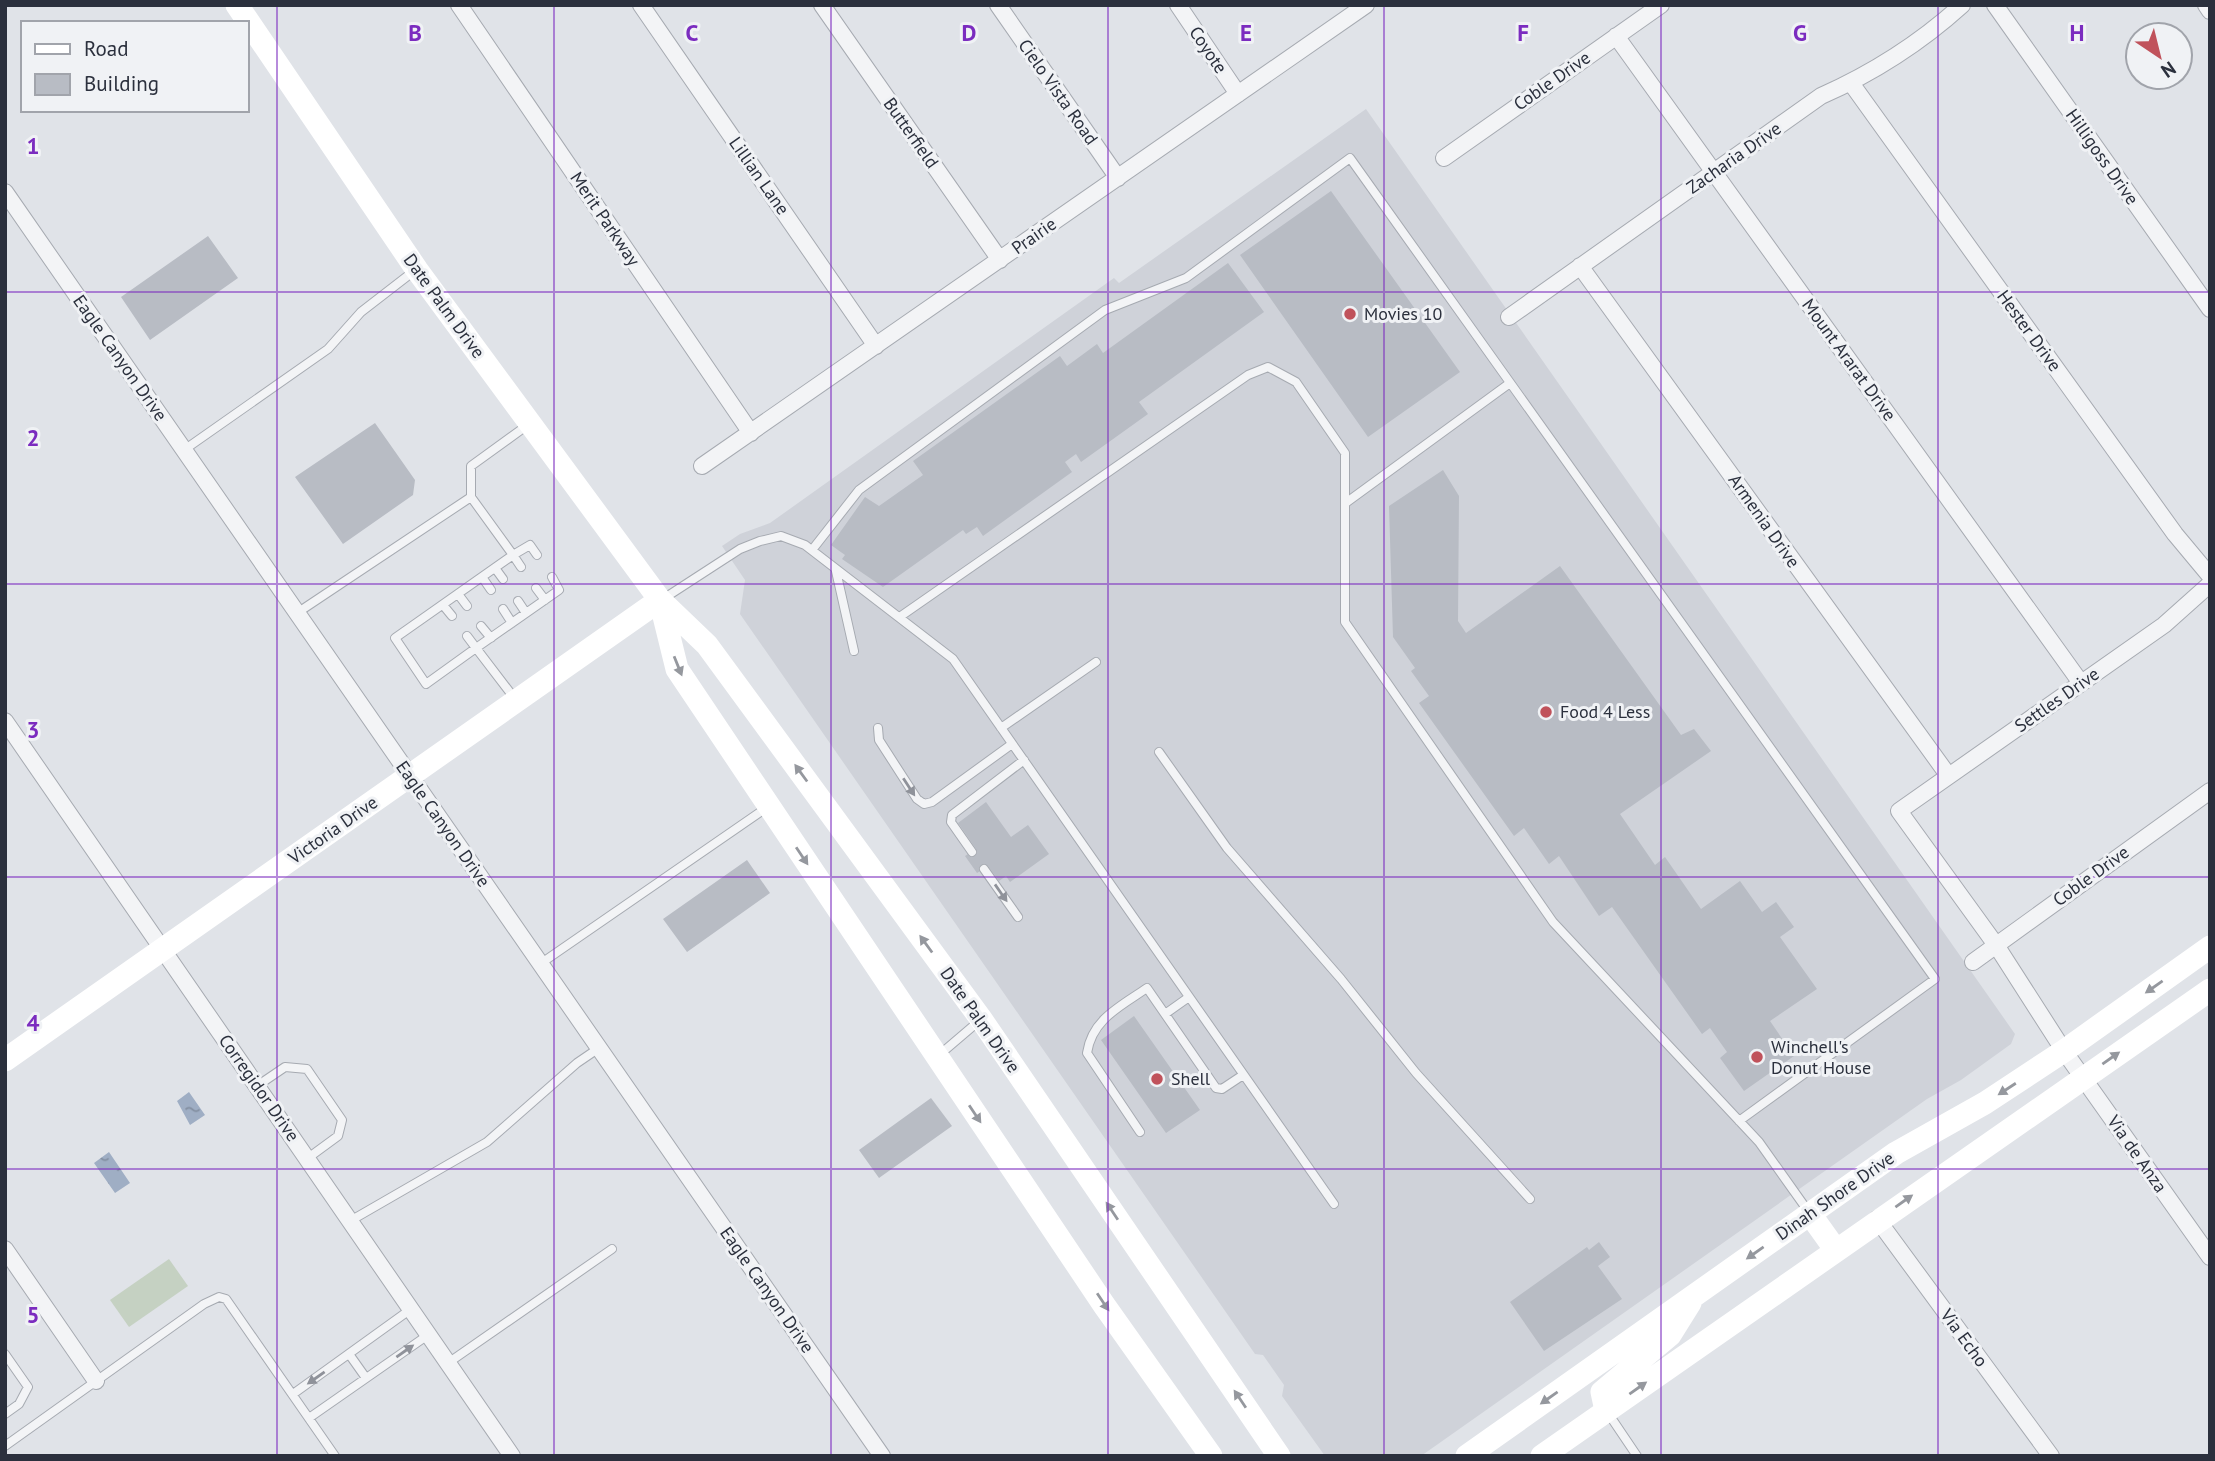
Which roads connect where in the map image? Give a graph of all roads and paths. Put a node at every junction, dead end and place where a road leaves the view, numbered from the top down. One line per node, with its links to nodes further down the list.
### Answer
1 (237, 5): 14 (main road, Date Palm Drive)
2 (459, 5): 30 (street, Merit Parkway)
3 (641, 5): 27 (street, Lillian Lane)
4 (822, 5): 22 (street, Butterfield)
5 (998, 5): 20 (street, Cielo Vista Road)
6 (1178, 5): 17 (street, Coyote)
7 (1366, 5): 17 (street, Prairie)
8 (1661, 5): 15 (street, Coble Drive)
9 (1962, 5): 16 (street, Zacharia Drive)
10 (1995, 5): 25 (street, Hilligoss Drive)
11 (2206, 5): 12 (street)
12 (2210, 11)
13 (248, 21): 24 (main road, Date Palm Drive)
14 (248, 21)
15 (1616, 36): 18 (street, Coble Drive); 19 (street, Mount Ararat Drive)
16 (1851, 83): 19 (street, Zacharia Drive); 41 (street, Hester Drive)
17 (1238, 94): 20 (street, Prairie)
18 (1444, 158)
19 (1714, 172): 23 (street, Zacharia Drive); 66 (street, Mount Ararat Drive)
20 (1118, 178): 22 (street, Prairie)
21 (5, 192): 31 (street, Eagle Canyon Drive)
22 (1000, 260): 27 (street, Prairie)
23 (1580, 266): 26 (street, Zacharia Drive); 74 (street, Armenia Drive)
24 (417, 270): 29 (main road, Date Palm Drive); 31 (lane)
25 (2210, 309)
26 (1508, 317)
27 (876, 346): 30 (street, Prairie)
28 (1510, 383): 34 (lane); 35 (lane); 98 (lane)
29 (530, 423): 33 (lane); 50 (main road, Date Palm Drive)
30 (751, 433): 32 (street, Prairie)
31 (184, 450): 55 (street, Eagle Canyon Drive)
32 (702, 466)
33 (471, 497): 36 (lane); 55 (lane)
34 (1347, 502): 58 (lane); 98 (lane)
35 (812, 550): 40 (lane); 50 (lane)
36 (513, 555): 37 (lane); 38 (lane); 39 (lane)
37 (537, 555)
38 (521, 567)
39 (495, 568): 42 (lane); 44 (lane)
40 (836, 571): 58 (lane); 64 (lane)
41 (2210, 576)
42 (482, 577): 47 (lane); 48 (lane)
43 (552, 577): 49 (lane)
44 (503, 579)
45 (2210, 584): 66 (street, Settles Drive)
46 (536, 588): 49 (lane)
47 (491, 590)
48 (458, 594): 52 (lane); 53 (lane)
49 (545, 600): 56 (lane)
50 (660, 600): 67 (main road, Victoria Drive); 77 (main road, Date Palm Drive, one-way to 77); 90 (main road, Date Palm Drive, one-way to 50)
51 (518, 601): 56 (lane)
52 (443, 605): 57 (lane); 63 (lane)
53 (467, 606)
54 (503, 609): 59 (lane)
55 (297, 613): 75 (street, Eagle Canyon Drive)
56 (527, 613): 59 (lane)
57 (452, 616)
58 (901, 616): 70 (lane)
59 (513, 623): 62 (lane)
60 (481, 626): 62 (lane)
61 (467, 636): 63 (lane)
62 (491, 638): 63 (lane)
63 (476, 648): 67 (lane)
64 (854, 651)
65 (1096, 663): 70 (lane)
66 (2081, 683): 74 (street, Settles Drive)
67 (517, 701): 75 (main road, Victoria Drive)
68 (5, 722): 84 (street, Corregidor Drive)
69 (878, 728): 71 (lane, one-way to 71)
70 (1001, 728): 71 (lane)
71 (1012, 744): 73 (lane)
72 (1159, 752): 102 (lane)
73 (1024, 760): 79 (lane); 88 (lane)
74 (1948, 775): 78 (street, Settles Drive)
75 (410, 776): 84 (main road, Victoria Drive); 86 (street, Eagle Canyon Drive)
76 (2210, 791): 82 (street, Coble Drive)
77 (769, 806): 86 (lane); 93 (main road, Date Palm Drive, one-way to 93)
78 (1899, 811): 82 (street, Via de Anza)
79 (972, 852)
80 (984, 869): 81 (lane, one-way to 81)
81 (1018, 918)
82 (1996, 945): 85 (street, Coble Drive); 92 (street, Via de Anza)
83 (2210, 947): 92 (main road, Dinah Shore Drive, one-way to 92)
84 (163, 950): 94 (main road, Victoria Drive); 97 (street, Corregidor Drive)
85 (1973, 962)
86 (540, 964): 91 (street, Eagle Canyon Drive)
87 (2210, 990): 96 (main road, one-way to 87)
88 (1189, 997): 89 (lane); 95 (lane)
89 (1165, 1014): 95 (lane); 99 (lane)
90 (981, 1019): 93 (lane); 128 (main road, Date Palm Drive, one-way to 90)
91 (599, 1048): 106 (lane); 126 (street, Eagle Canyon Drive)
92 (2064, 1051): 96 (street, Via de Anza); 101 (main road); 104 (main road, Dinah Shore Drive, one-way to 104)
93 (937, 1057): 127 (main road, Date Palm Drive, one-way to 127)
94 (5, 1060)
95 (1243, 1075): 103 (lane)
96 (2082, 1077): 101 (main road); 110 (street, Via de Anza)
97 (257, 1086): 100 (street, Corregidor Drive); 100 (lane)
98 (1739, 1121): 104 (lane)
99 (1140, 1132)
100 (307, 1158): 106 (street, Corregidor Drive)
101 (1955, 1166): 105 (main road, one-way to 101)
102 (1530, 1199)
103 (1334, 1204)
104 (1810, 1214): 109 (main road); 111 (main road, Dinah Shore Drive, one-way to 111)
105 (1877, 1219): 109 (main road); 132 (street, Via Echo)
106 (350, 1220): 112 (street, Corregidor Drive)
107 (5, 1249): 118 (street)
108 (612, 1249): 116 (lane)
109 (1835, 1249): 120 (main road, one-way to 109)
110 (2210, 1256)
111 (1695, 1295): 120 (main road); 129 (main road, Dinah Shore Drive, one-way to 129)
112 (411, 1309): 113 (street, Corregidor Drive); 115 (lane)
113 (428, 1335): 116 (street, Corregidor Drive); 117 (lane, one-way to 113)
114 (5, 1354): 121 (lane)
115 (349, 1354): 117 (lane); 119 (lane, one-way to 119)
116 (448, 1363): 125 (street, Corregidor Drive)
117 (366, 1378): 122 (lane)
118 (96, 1381): 119 (lane); 123 (lane)
119 (293, 1394): 122 (lane)
120 (1606, 1411): 130 (main road); 131 (lane)
121 (5, 1414)
122 (309, 1418): 124 (lane)
123 (5, 1446)
124 (335, 1456)
125 (512, 1456)
126 (882, 1456)
127 (1211, 1456)
128 (1279, 1456)
129 (1467, 1456)
130 (1542, 1456)
131 (1637, 1456)
132 (2051, 1456)

